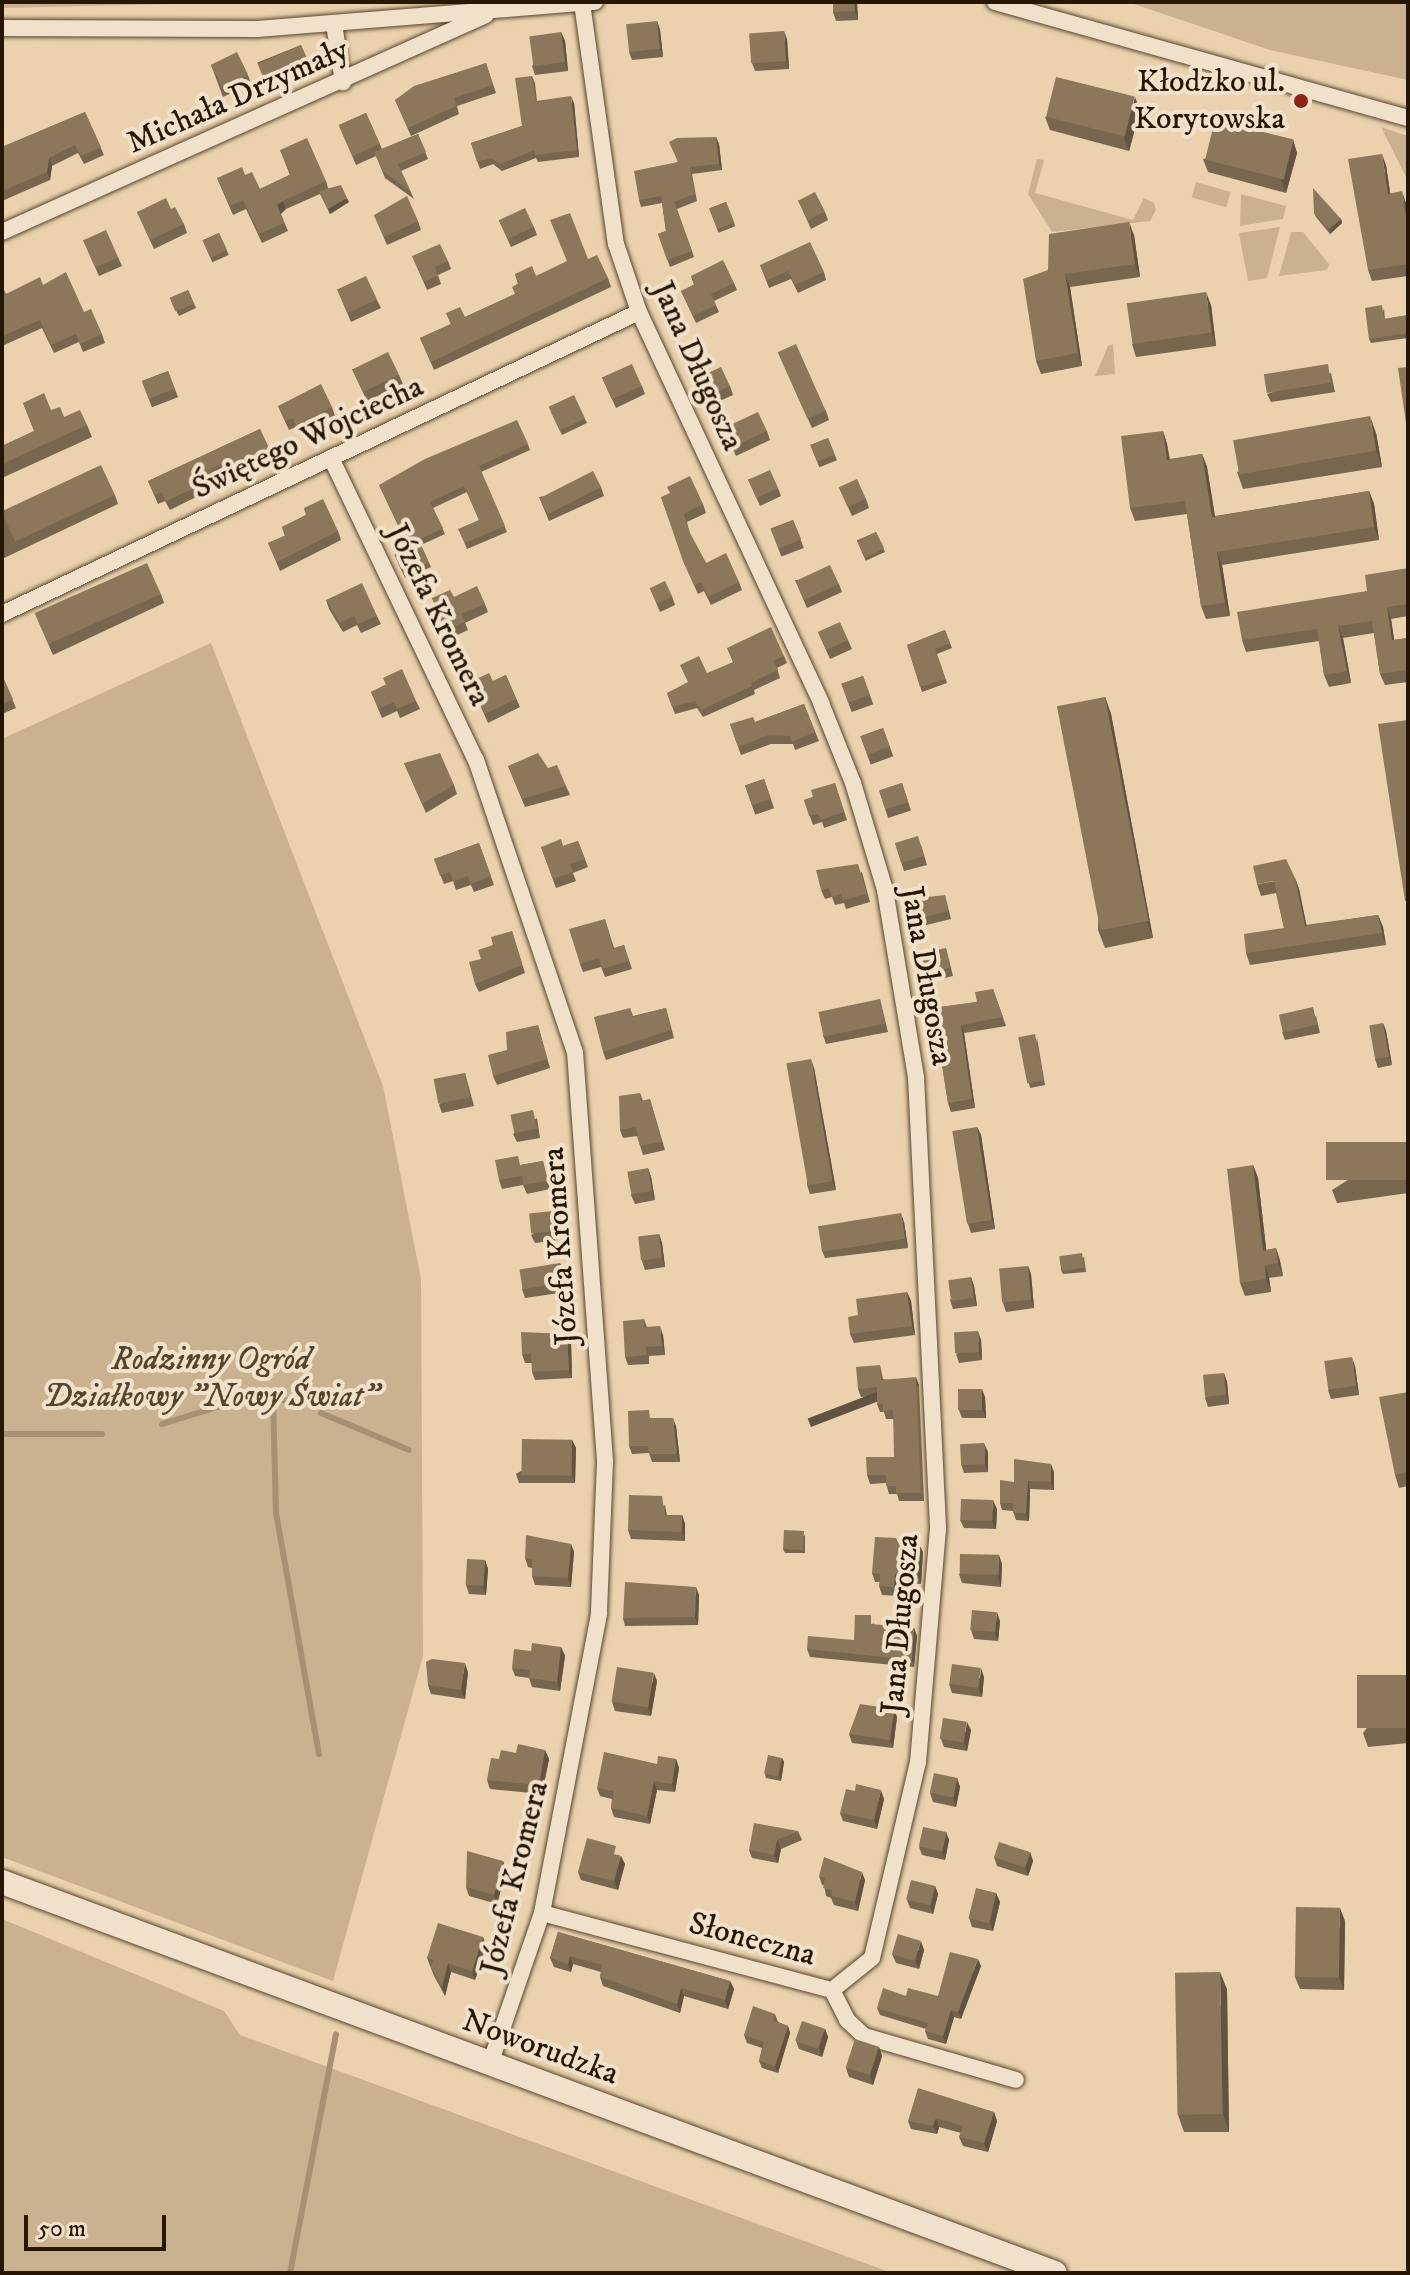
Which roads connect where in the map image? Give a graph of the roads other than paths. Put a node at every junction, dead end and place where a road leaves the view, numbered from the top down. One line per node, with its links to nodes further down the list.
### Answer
1 (995, 2): 7 (street)
2 (588, 3): 3 (street); 9 (street, Jana Długosza)
3 (496, 10): 4 (street); 6 (street, Michała Drzymały)
4 (334, 24): 5 (street); 6 (street)
5 (2, 28)
6 (343, 82): 8 (street, Michała Drzymały)
7 (1408, 118)
8 (2, 232)
9 (639, 312): 10 (street, Świętego Wojciecha); 14 (street, Jana Długosza)
10 (331, 458): 11 (street, Świętego Wojciecha); 13 (street, Józefa Kromera)
11 (2, 614)
12 (2, 1882): 15 (street, Noworudzka)
13 (542, 1913): 14 (street, Słoneczna); 15 (street, Józefa Kromera)
14 (832, 1990): 16 (street, Słoneczna)
15 (490, 2064): 17 (street, Noworudzka)
16 (1016, 2080)
17 (1055, 2273)

